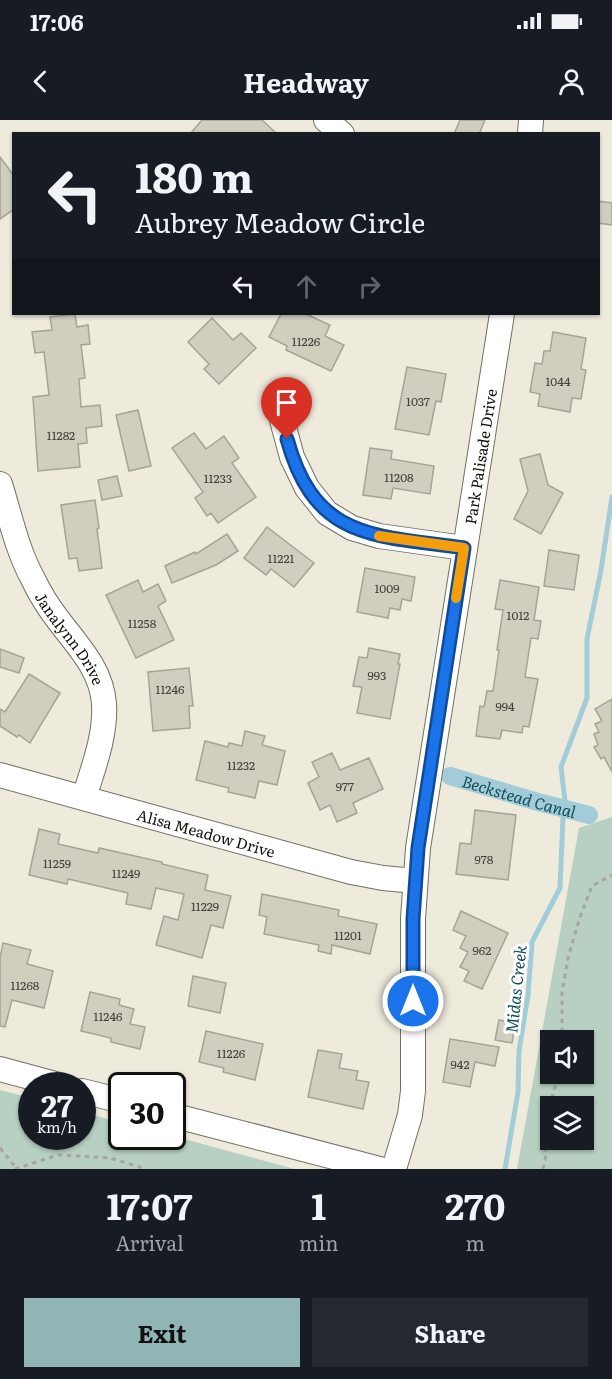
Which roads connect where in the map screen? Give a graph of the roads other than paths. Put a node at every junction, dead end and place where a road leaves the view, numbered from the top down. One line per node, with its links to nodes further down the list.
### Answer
1 (326, 120): 2 (street)
2 (340, 132)
3 (501, 315): 6 (street, Park Palisade Drive)
4 (282, 420): 6 (street)
5 (0, 484): 8 (street, Janalynn Drive)
6 (464, 548): 9 (street, Park Palisade Drive)
7 (0, 775): 8 (street, Alisa Meadow Drive)
8 (84, 798): 9 (street, Alisa Meadow Drive)
9 (415, 881): 14 (street, Park Palisade Drive)
10 (0, 1069): 11 (street)
11 (18, 1074)
12 (186, 1119): 13 (street)
13 (380, 1169)
14 (394, 1169)

